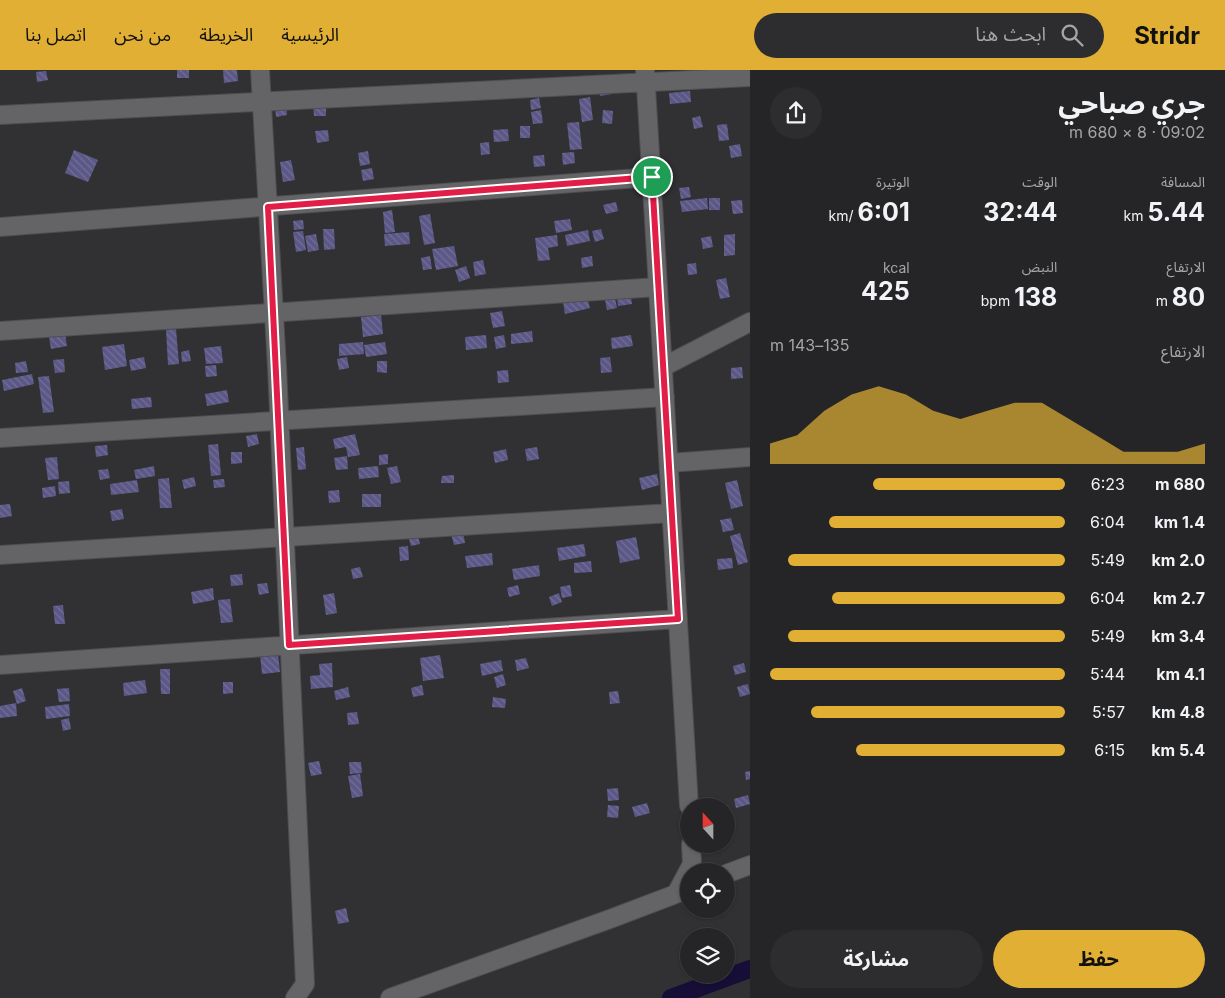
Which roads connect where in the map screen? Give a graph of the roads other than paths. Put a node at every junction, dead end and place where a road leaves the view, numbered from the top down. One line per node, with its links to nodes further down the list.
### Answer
1 (260, 70): 4 (street)
2 (646, 76): 3 (street); 4 (street); 6 (street)
3 (750, 77)
4 (262, 102): 5 (street); 7 (street)
5 (0, 115)
6 (652, 177): 7 (street); 9 (street)
7 (268, 207): 8 (street); 10 (street)
8 (0, 227)
9 (658, 287): 10 (street); 13 (street)
10 (274, 313): 12 (street); 15 (street)
11 (750, 322): 13 (street)
12 (0, 331)
13 (663, 367): 14 (street)
14 (665, 397): 15 (street); 18 (street)
15 (279, 421): 16 (street); 20 (street)
16 (0, 438)
17 (750, 457): 18 (street)
18 (669, 463): 19 (street)
19 (672, 512): 20 (street); 22 (street)
20 (284, 537): 21 (street); 23 (street)
21 (0, 555)
22 (678, 619): 23 (street); 25 (street)
23 (289, 645): 24 (street); 29 (street)
24 (0, 665)
25 (689, 798)
26 (750, 865): 27 (street)
27 (735, 871)
28 (680, 892): 30 (street)
29 (295, 998)
30 (390, 998)

